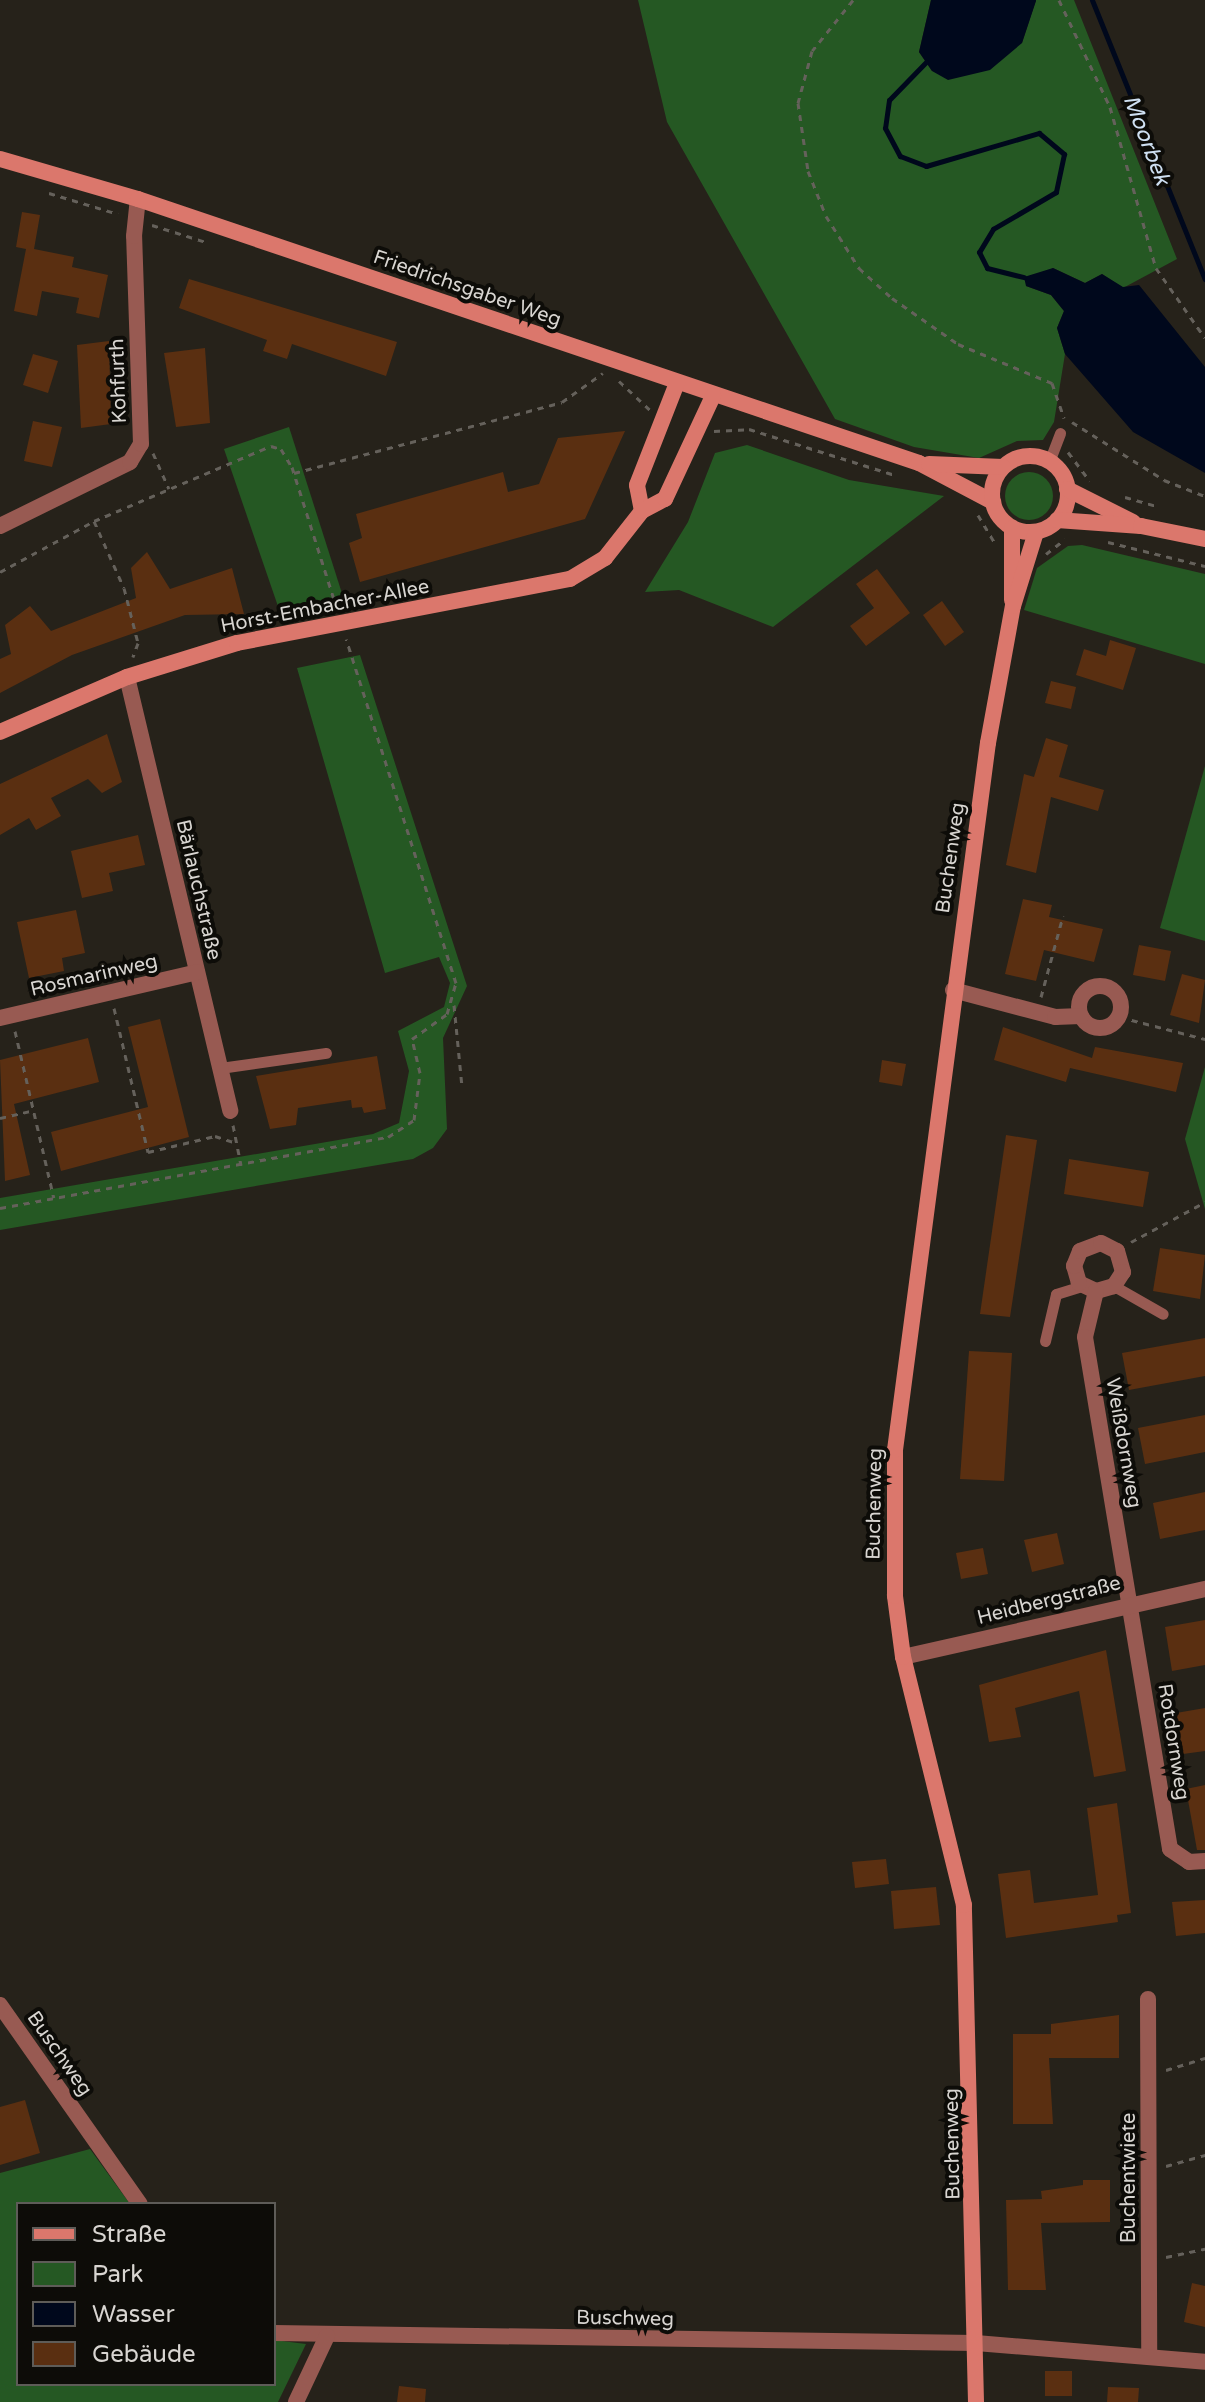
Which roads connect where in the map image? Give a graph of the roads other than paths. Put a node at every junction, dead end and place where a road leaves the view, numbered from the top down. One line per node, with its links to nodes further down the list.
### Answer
1 (0, 159): 2 (street, Friedrichsgaber Weg)
2 (138, 199): 3 (street, Friedrichsgaber Weg); 13 (street, Kohfurth)
3 (677, 383): 4 (street, Friedrichsgaber Weg); 11 (street)
4 (713, 396): 7 (street, Friedrichsgaber Weg); 11 (street, Horst-Embacher-Allee)
5 (1059, 437): 6 (lane)
6 (1049, 462): 8 (street); 9 (street)
7 (919, 463): 8 (street, Friedrichsgaber Weg); 10 (street, Friedrichsgaber Weg)
8 (1003, 467): 10 (street)
9 (1067, 489): 12 (street); 14 (street)
10 (993, 502): 15 (street)
11 (642, 511): 19 (street, Horst-Embacher-Allee)
12 (1057, 520): 14 (street); 16 (street)
13 (0, 526)
14 (1141, 526): 17 (street)
15 (1012, 528): 16 (street); 18 (street, Buchenweg)
16 (1036, 532): 18 (street, Buchenweg)
17 (1205, 539)
18 (1013, 606): 22 (street, Buchenweg)
19 (127, 677): 20 (street, Horst-Embacher-Allee); 21 (street, Bärlauchstraße)
20 (0, 732)
21 (197, 972): 24 (street, Rosmarinweg); 26 (street, Bärlauchstraße)
22 (953, 990): 23 (street); 34 (street, Buchenweg)
23 (1081, 1016): 23 (street)
24 (6, 1017)
25 (326, 1053): 26 (lane)
26 (220, 1068): 27 (street, Bärlauchstraße)
27 (230, 1111)
28 (1114, 1286): 29 (street); 29 (street, Weißdornweg); 30 (lane)
29 (1089, 1288): 31 (lane); 33 (street, Weißdornweg)
30 (1163, 1314)
31 (1045, 1341)
32 (1205, 1589): 33 (street, Heidbergstraße)
33 (1130, 1602): 34 (street, Heidbergstraße); 35 (street, Rotdornweg)
34 (903, 1657): 41 (street, Buchenweg)
35 (1205, 1861)
36 (1148, 1999): 42 (street, Buchentwiete)
37 (0, 2005): 38 (street, Buschweg)
38 (139, 2202)
39 (276, 2333): 40 (street, Buschweg)
40 (327, 2336): 41 (street, Buschweg); 44 (street)
41 (976, 2343): 42 (street, Buschweg); 45 (street, Buchenweg)
42 (1149, 2357): 43 (street, Buschweg)
43 (1205, 2362)
44 (296, 2402)
45 (976, 2402)

